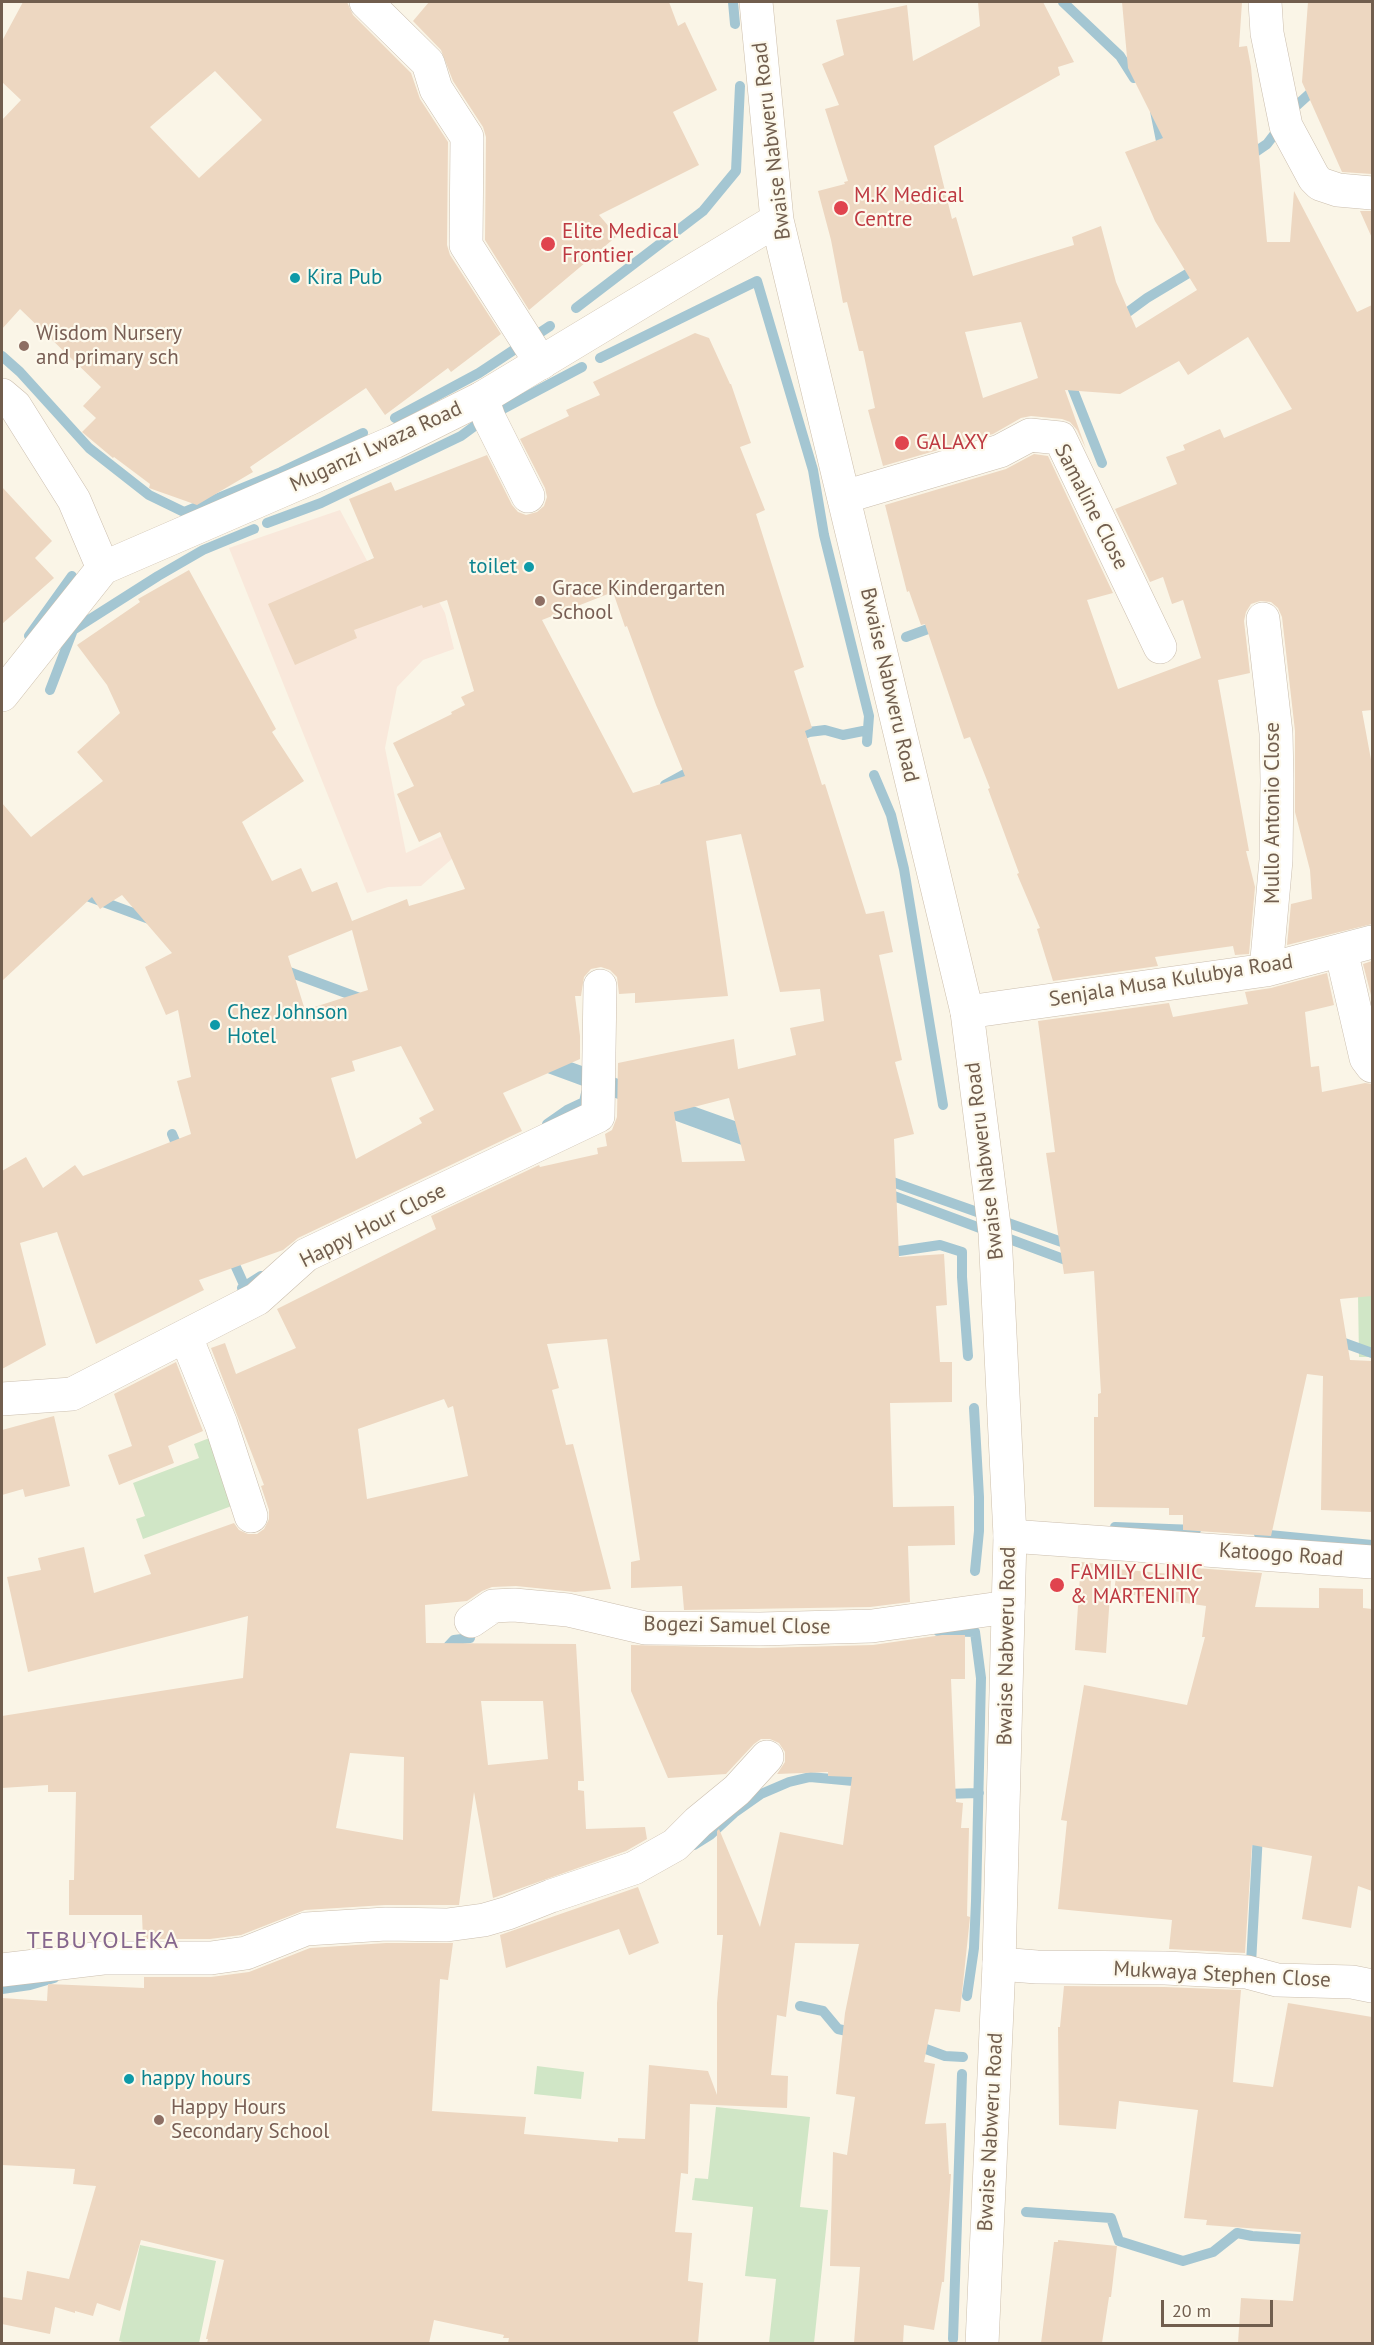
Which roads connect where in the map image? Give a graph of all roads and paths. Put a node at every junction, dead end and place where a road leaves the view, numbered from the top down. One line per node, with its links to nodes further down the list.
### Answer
1 (366, 2): 6 (street)
2 (756, 2): 5 (street, Bwaise Nabweru Road)
3 (1265, 2): 4 (street)
4 (1372, 193)
5 (777, 220): 6 (street, Muganzi Lwaza Road); 10 (street, Bwaise Nabweru Road)
6 (541, 363): 8 (street, Muganzi Lwaza Road)
7 (2, 396): 11 (street)
8 (482, 398): 9 (street); 11 (street, Muganzi Lwaza Road)
9 (528, 496)
10 (844, 497): 13 (street, Samaline Close); 19 (street, Bwaise Nabweru Road)
11 (103, 568): 14 (street, Muganzi Lwaza Road)
12 (1263, 619): 17 (street, Mullo Antonio Close)
13 (1160, 646)
14 (2, 695)
15 (1372, 942): 16 (street, Senjala Musa Kulubya Road)
16 (1341, 950): 17 (street, Senjala Musa Kulubya Road); 20 (street)
17 (1266, 970): 19 (street, Senjala Musa Kulubya Road)
18 (600, 986): 21 (street, Happy Hour Close)
19 (967, 1012): 24 (street, Bwaise Nabweru Road)
20 (1372, 1066)
21 (186, 1336): 22 (street, Happy Hour Close); 23 (street)
22 (2, 1399)
23 (251, 1516)
24 (1010, 1536): 25 (street, Katoogo Road); 26 (street, Bwaise Nabweru Road)
25 (1372, 1562)
26 (1008, 1607): 27 (street, Bogezi Samuel Close); 29 (street, Bwaise Nabweru Road)
27 (471, 1621)
28 (768, 1757): 30 (street)
29 (999, 1964): 31 (street, Mukwaya Stephen Close); 32 (street, Bwaise Nabweru Road)
30 (2, 1970)
31 (1372, 1986)
32 (982, 2343)

